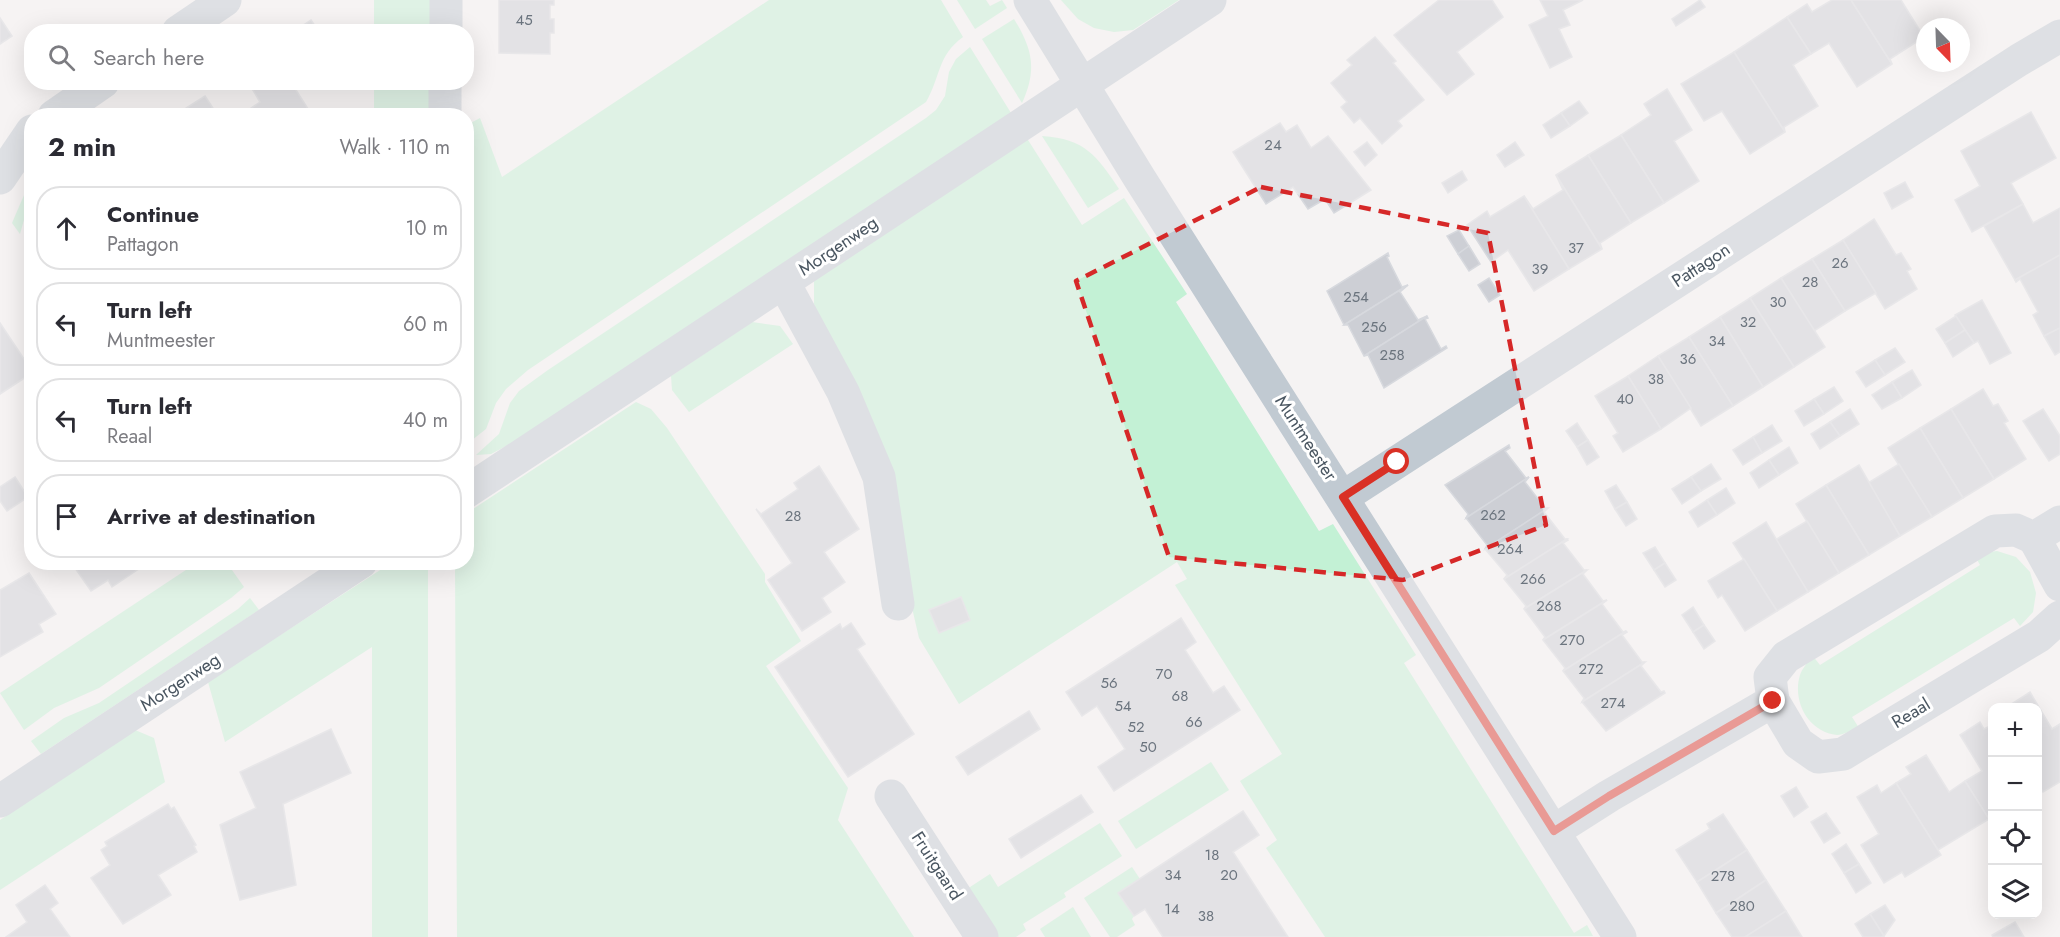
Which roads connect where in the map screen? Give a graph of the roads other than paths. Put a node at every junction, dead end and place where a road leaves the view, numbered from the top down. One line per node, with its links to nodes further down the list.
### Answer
1 (225, 0): 5 (street)
2 (446, 0): 6 (street)
3 (1030, 0): 8 (street, Muntmeester)
4 (1210, 0): 8 (street, Morgenweg)
5 (190, 24)
6 (446, 24)
7 (2060, 36): 17 (street, Pattagon)
8 (1082, 85): 15 (street, Morgenweg); 17 (street, Muntmeester)
9 (91, 90): 11 (street)
10 (445, 90): 12 (street)
11 (66, 108)
12 (445, 108)
13 (24, 143): 14 (street)
14 (0, 178)
15 (784, 283): 16 (street, Morgenweg); 21 (street)
16 (474, 487)
17 (1343, 497): 26 (street, Muntmeester)
18 (2047, 530): 20 (street); 23 (street)
19 (348, 570): 25 (street, Morgenweg)
20 (2060, 585)
21 (898, 603)
22 (2060, 617): 23 (street, Reaal)
23 (1773, 701): 26 (street)
24 (891, 796): 27 (street, Fruitgaard)
25 (0, 801)
26 (1554, 831): 28 (street, Muntmeester)
27 (982, 937)
28 (1620, 937)

